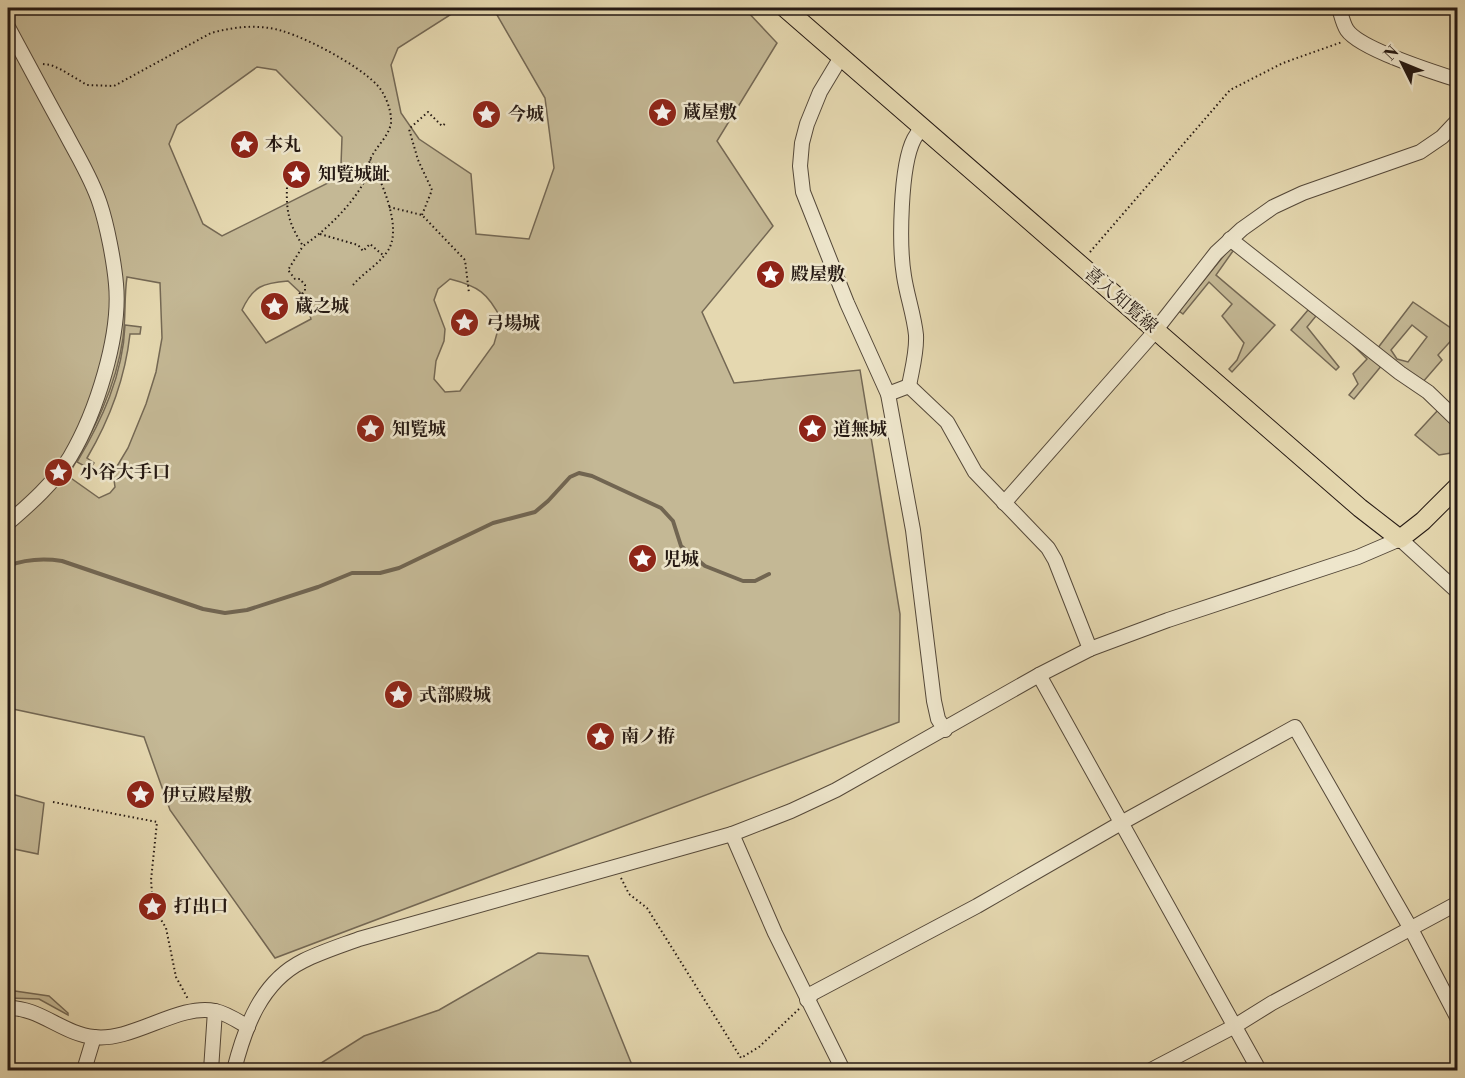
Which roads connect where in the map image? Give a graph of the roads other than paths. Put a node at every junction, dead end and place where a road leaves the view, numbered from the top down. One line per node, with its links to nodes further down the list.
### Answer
1 (784, 8): 4 (main road, 喜入知覧線)
2 (1340, 8): 5 (street)
3 (8, 27): 15 (street)
4 (841, 57): 7 (main road, 喜入知覧線); 11 (street)
5 (1458, 80)
6 (1458, 120): 8 (street)
7 (922, 128): 9 (main road, 喜入知覧線); 10 (street)
8 (1230, 239): 9 (street); 12 (street)
9 (1155, 330): 14 (street); 16 (main road, 喜入知覧線)
10 (909, 386): 11 (street); 14 (street)
11 (888, 394): 20 (street)
12 (1458, 421)
13 (1458, 486): 16 (main road)
14 (1004, 503): 18 (street)
15 (8, 523)
16 (1400, 539): 17 (street); 18 (street)
17 (1458, 592)
18 (1090, 649): 19 (street)
19 (1039, 675): 20 (street); 21 (street)
20 (945, 730): 22 (street)
21 (1122, 823): 24 (street); 25 (street); 29 (street)
22 (732, 834): 25 (street); 30 (street)
23 (1458, 903): 24 (street)
24 (1411, 929): 28 (street); 29 (street)
25 (807, 1000): 35 (street)
26 (8, 1008): 31 (street)
27 (215, 1011): 30 (street); 31 (street); 33 (street)
28 (1458, 1019)
29 (1235, 1026): 36 (street); 37 (street)
30 (248, 1027): 34 (street)
31 (94, 1037): 32 (street)
32 (84, 1071)
33 (211, 1071)
34 (234, 1071)
35 (843, 1071)
36 (1151, 1071)
37 (1259, 1071)

